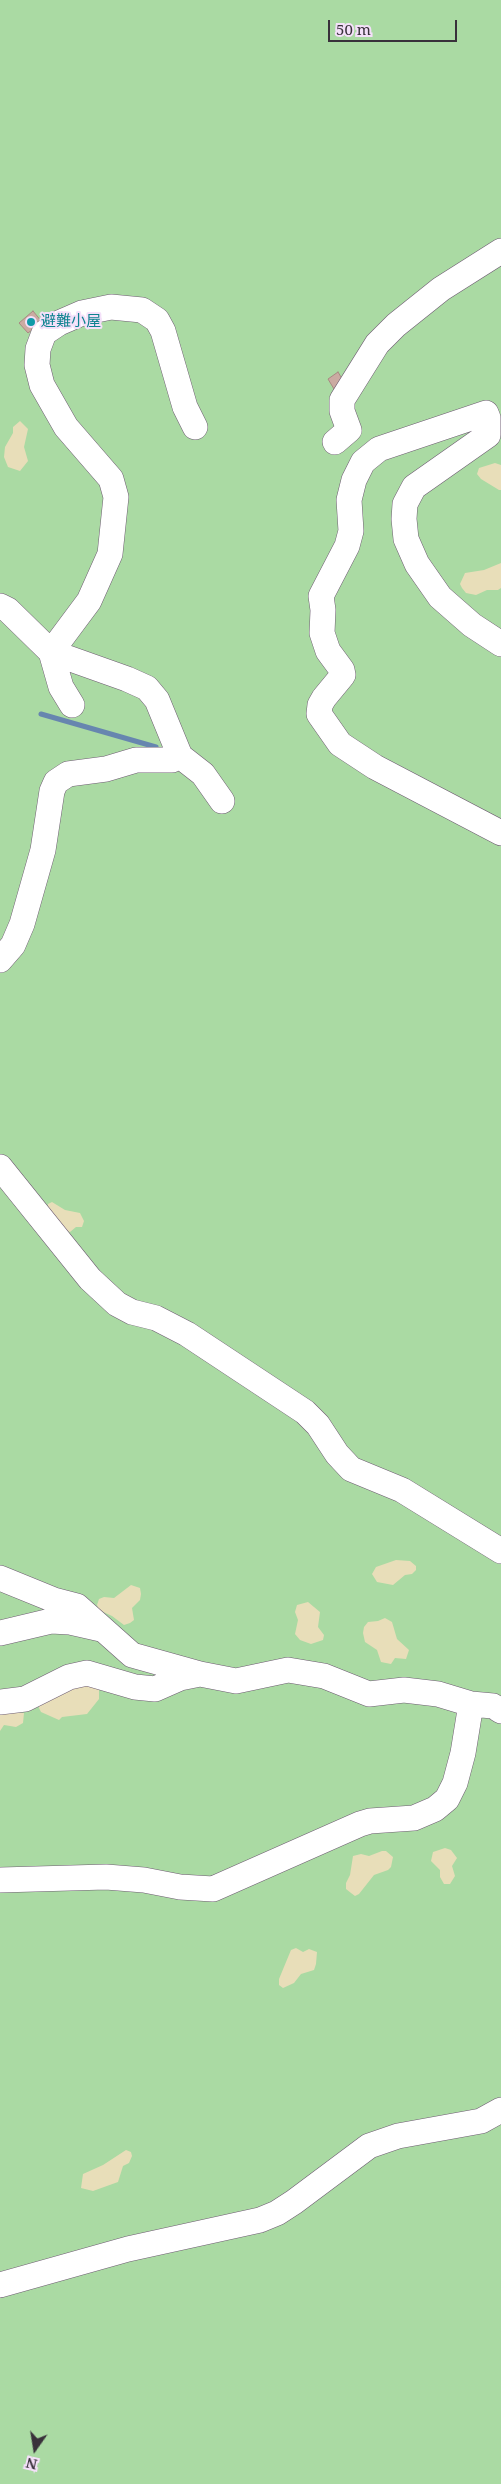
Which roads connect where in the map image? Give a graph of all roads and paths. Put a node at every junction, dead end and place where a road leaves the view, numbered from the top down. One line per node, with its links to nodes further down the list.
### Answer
1 (501, 251): 3 (lane)
2 (195, 427): 6 (lane)
3 (335, 442)
4 (0, 606): 6 (lane)
5 (501, 644): 10 (lane)
6 (51, 652): 7 (lane); 8 (lane)
7 (72, 705)
8 (180, 756): 9 (lane); 11 (lane)
9 (222, 801)
10 (501, 833)
11 (0, 960)
12 (0, 1167): 13 (lane)
13 (501, 1551)
14 (0, 1578): 15 (lane)
15 (106, 1630): 16 (lane); 17 (lane)
16 (0, 1633)
17 (200, 1674): 18 (lane); 19 (lane)
18 (0, 1702)
19 (491, 1705): 20 (lane)
20 (0, 1880)
21 (501, 2110): 22 (lane)
22 (0, 2285)

